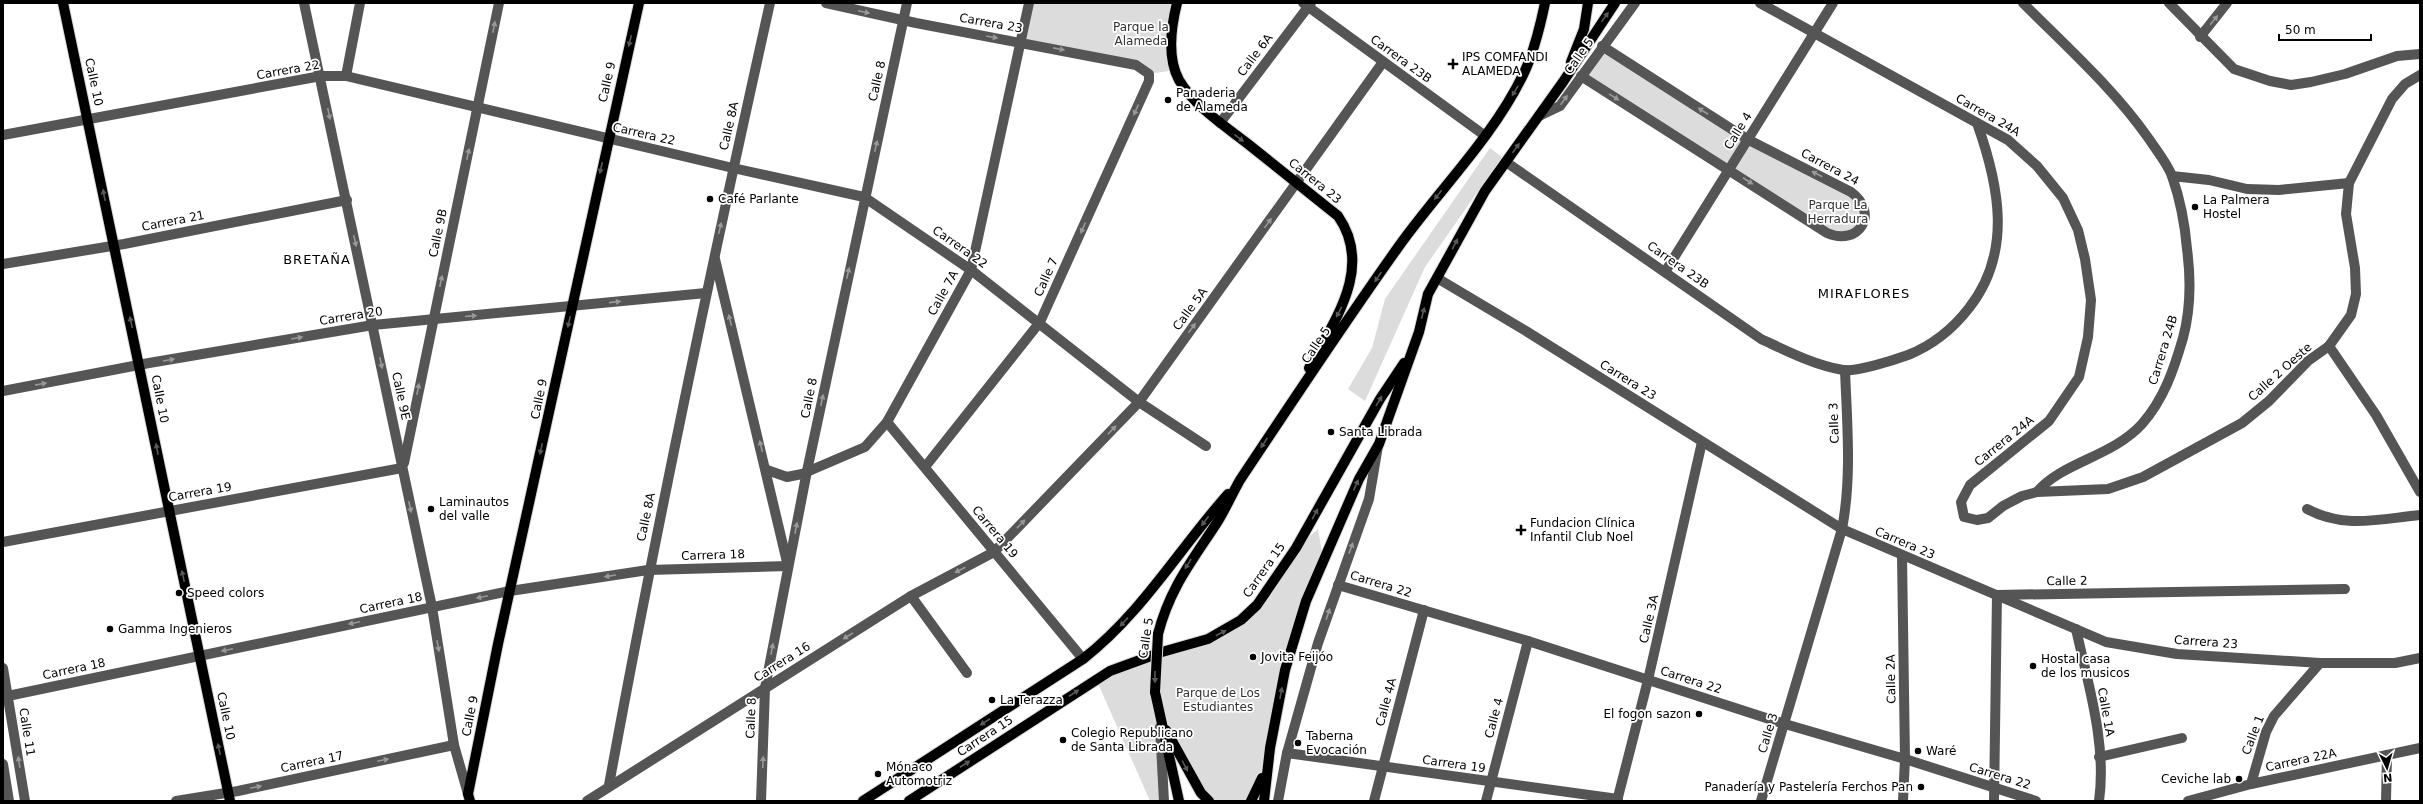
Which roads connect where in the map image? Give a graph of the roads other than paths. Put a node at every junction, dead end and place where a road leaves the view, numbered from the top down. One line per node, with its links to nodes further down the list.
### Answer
1 (64, 3): 36 (main road, Calle 10)
2 (304, 3): 31 (street, Calle 9E)
3 (360, 3): 32 (street)
4 (499, 3): 34 (street, Calle 9B, one-way to 4)
5 (639, 3): 41 (main road, Calle 9, one-way to 41)
6 (770, 3): 44 (street, Calle 8A)
7 (826, 3): 21 (street, Carrera 23, one-way to 21)
8 (907, 3): 21 (street, Calle 8)
9 (1029, 3): 24 (street, Calle 7A)
10 (1177, 3): 37 (main road, Carrera 23)
11 (1545, 3): 40 (main road, Calle 5, one-way to 40)
12 (1588, 3): 26 (main road)
13 (1615, 3): 26 (main road, Calle 5, one-way to 13)
14 (1635, 3): 25 (street, Calle 5)
15 (1760, 3): 22 (street, Carrera 24A)
16 (1833, 3): 22 (street, Calle 4)
17 (2023, 3): 46 (street, Carrera 24B)
18 (2169, 3): 23 (street)
19 (2227, 3): 23 (street, one-way to 19)
20 (1307, 4): 28 (street, Carrera 23B); 37 (street, Calle 6A)
21 (904, 20): 24 (street, Carrera 23, one-way to 24); 49 (street, Calle 8, one-way to 21)
22 (1816, 33): 38 (street, Carrera 24A); 42 (street, Calle 4)
23 (2200, 36): 27 (street)
24 (1021, 42): 29 (street, Carrera 23, one-way to 29); 54 (street, Calle 7A)
25 (1602, 46): 33 (street, Calle 5); 42 (street, Carrera 24, one-way to 25)
26 (1578, 53): 35 (main road, Calle 5)
27 (2420, 54)
28 (1383, 62): 40 (street, Carrera 23B); 47 (street, Calle 5A)
29 (1149, 74): 60 (street, Calle 7, one-way to 60)
30 (2420, 75): 48 (street, Calle 2 Oeste)
31 (321, 76): 32 (street, Carrera 22); 36 (street, Carrera 22); 50 (street, Calle 9E, one-way to 50)
32 (346, 76): 34 (street, Carrera 22)
33 (1582, 76): 35 (street, Calle 5, one-way to 33); 45 (street, Carrera 24, one-way to 45)
34 (478, 106): 41 (street, Carrera 22); 59 (street, Calle 9B, one-way to 34)
35 (1539, 116): 43 (main road, Calle 5, one-way to 35)
36 (89, 120): 39 (street, Carrera 22); 51 (main road, Calle 10, one-way to 36)
37 (1220, 123): 47 (main road, Carrera 23, one-way to 47)
38 (1976, 123): 65 (street); 83 (street, Carrera 24A)
39 (3, 135)
40 (1484, 135): 68 (main road, Calle 5, one-way to 68)
41 (607, 139): 44 (street, Carrera 22); 58 (main road, Calle 9, one-way to 58)
42 (1747, 139): 45 (street, Calle 4); 45 (street, Carrera 24, one-way to 42)
43 (1506, 162): 55 (street, Carrera 23B); 56 (main road, Calle 5, one-way to 43)
44 (733, 168): 49 (street, Carrera 22); 52 (street, Calle 8A, one-way to 44)
45 (1729, 169): 55 (street, Calle 4)
46 (2172, 176): 48 (street); 78 (street, Carrera 24B)
47 (1296, 183): 67 (street, Calle 5A, one-way to 47); 68 (main road, Carrera 23, one-way to 68)
48 (2349, 183): 62 (street, Calle 2 Oeste)
49 (864, 197): 54 (street, Carrera 22); 76 (street, Calle 8, one-way to 49)
50 (347, 200): 51 (street, Carrera 21); 61 (street, Calle 9E, one-way to 61)
51 (114, 245): 53 (street, Carrera 21); 64 (main road, Calle 10, one-way to 51)
52 (714, 254): 57 (street, Calle 8A); 75 (street, Calle 8A, one-way to 52)
53 (3, 264)
54 (971, 270): 60 (street, Carrera 22); 69 (street, Calle 7A)
55 (1665, 272): 65 (street, Carrera 23B)
56 (1437, 278): 63 (main road, Calle 5, one-way to 56); 70 (street, Carrera 23)
57 (706, 293): 58 (street, Carrera 20, one-way to 57); 89 (street, Calle 8A)
58 (572, 306): 59 (street, Carrera 20, one-way to 58); 92 (main road, Calle 9, one-way to 92)
59 (432, 319): 61 (street, Carrera 20); 74 (street, Calle 9B, one-way to 59)
60 (1040, 322): 67 (street, Carrera 22); 73 (street, Calle 7)
61 (373, 325): 64 (street, Carrera 20, one-way to 61); 74 (street, Calle 9E, one-way to 74)
62 (2329, 346): 78 (street, Calle 2 Oeste); 79 (street)
63 (1413, 349): 71 (main road, Calle 5); 134 (main road, Carrera 15, one-way to 63)
64 (140, 365): 66 (street, Carrera 20, one-way to 64); 81 (main road, Calle 10, one-way to 64)
65 (1845, 370): 84 (street, Calle 3)
66 (3, 391)
67 (1139, 402): 72 (street, Carrera 22); 86 (street, Calle 5A, one-way to 67)
68 (1286, 411): 77 (main road, Calle 5, one-way to 77)
69 (886, 422): 73 (street, Carrera 19); 76 (street, Calle 7A)
70 (1702, 442): 84 (street, Carrera 23); 105 (street, Calle 3A)
71 (1379, 444): 90 (street, Calle 5, one-way to 71); 112 (main road, Calle 5, one-way to 71)
72 (1206, 446)
73 (925, 467): 86 (street, Carrera 19)
74 (402, 468): 81 (street, Carrera 19); 95 (street, Calle 9E, one-way to 95)
75 (767, 470): 76 (street, Calle 7A); 88 (street, Calle 8A)
76 (807, 471): 88 (street, Calle 8, one-way to 76)
77 (1240, 480): 101 (main road, Carrera 15, one-way to 101); 108 (main road, Calle 5, one-way to 108, bridge)
78 (2037, 492): 83 (street, Calle 2 Oeste)
79 (2420, 492)
80 (2307, 509): 82 (street)
81 (169, 511): 85 (street, Carrera 19); 99 (main road, Calle 10, one-way to 81)
82 (2420, 515)
83 (1972, 520)
84 (1842, 529): 87 (street, Carrera 23); 109 (street, Calle 3)
85 (3, 542)
86 (994, 552): 94 (street, Carrera 16, one-way to 94); 101 (street, Carrera 19)
87 (1902, 556): 93 (street, Carrera 23); 117 (street, Calle 2A)
88 (788, 566): 89 (street, Carrera 18); 106 (street, Calle 8, one-way to 88)
89 (648, 570): 92 (street, Carrera 18, one-way to 92); 122 (street, Calle 8A)
90 (1338, 585): 96 (street, Carrera 22); 114 (street, Calle 5, one-way to 90)
91 (2345, 589): 93 (street, Calle 2)
92 (510, 591): 95 (street, Carrera 18, one-way to 95); 125 (main road, Calle 9)
93 (1996, 595): 97 (street, Carrera 23); 123 (street)
94 (911, 596): 104 (street); 106 (street, Carrera 16, one-way to 106)
95 (432, 607): 99 (street, Carrera 18, one-way to 99); 111 (street, Calle 9E, one-way to 111)
96 (1424, 610): 98 (street, Carrera 22); 119 (street, Calle 4A)
97 (2076, 629): 102 (street, Carrera 23); 116 (street, Calle 1A)
98 (1528, 640): 105 (street, Carrera 22); 120 (street, Calle 4)
99 (200, 656): 107 (street, Carrera 18); 124 (main road, Calle 10, one-way to 99)
100 (2420, 658): 102 (street, Carrera 23)
101 (1083, 659): 133 (main road, Carrera 15, one-way to 133)
102 (2320, 663): 121 (street, Calle 1)
103 (3, 668): 107 (street, Calle 11)
104 (967, 672)
105 (1648, 680): 109 (street, Carrera 22); 127 (street, Calle 3A)
106 (765, 688): 122 (street, Carrera 16); 132 (street, Calle 8, one-way to 106)
107 (5, 696): 129 (street, Calle 11, one-way to 107)
108 (1160, 719): 135 (street, Calle 5); 136 (main road, Calle 5); 137 (main road, one-way to 137)
109 (1785, 724): 117 (street, Carrera 22); 143 (street, Calle 3)
110 (2182, 738): 116 (street)
111 (454, 745): 124 (street, Carrera 17, one-way to 111); 125 (street, Calle 9E)
112 (1270, 748): 138 (main road); 139 (main road, Calle 5)
113 (2420, 748): 115 (street, Carrera 22A)
114 (1287, 753): 119 (street, Carrera 19); 140 (street, Calle 5)
115 (2387, 756): 121 (street, Carrera 22A); 148 (street)
116 (2099, 757): 146 (street, Calle 1A)
117 (1905, 759): 123 (street, Carrera 22); 126 (street, Calle 2A)
118 (3, 764): 128 (street)
119 (1383, 767): 120 (street, Carrera 19); 141 (street, Calle 4A)
120 (1491, 782): 127 (street, Carrera 19); 142 (street, Calle 4)
121 (2251, 784): 147 (street, Carrera 22A)
122 (609, 785): 131 (street, Carrera 16)
123 (1994, 789): 144 (street); 145 (street, Carrera 22)
124 (229, 797): 130 (street, Carrera 17)
125 (469, 798)
126 (1900, 799)
127 (1618, 800)
128 (9, 801)
129 (25, 801)
130 (176, 801)
131 (587, 801)
132 (761, 801)
133 (863, 801)
134 (909, 801)
135 (1164, 801)
136 (1179, 801)
137 (1209, 801)
138 (1251, 801)
139 (1264, 801)
140 (1278, 801)
141 (1374, 801)
142 (1486, 801)
143 (1761, 801)
144 (1994, 801)
145 (2036, 801)
146 (2099, 801)
147 (2188, 801)
148 (2386, 801)

